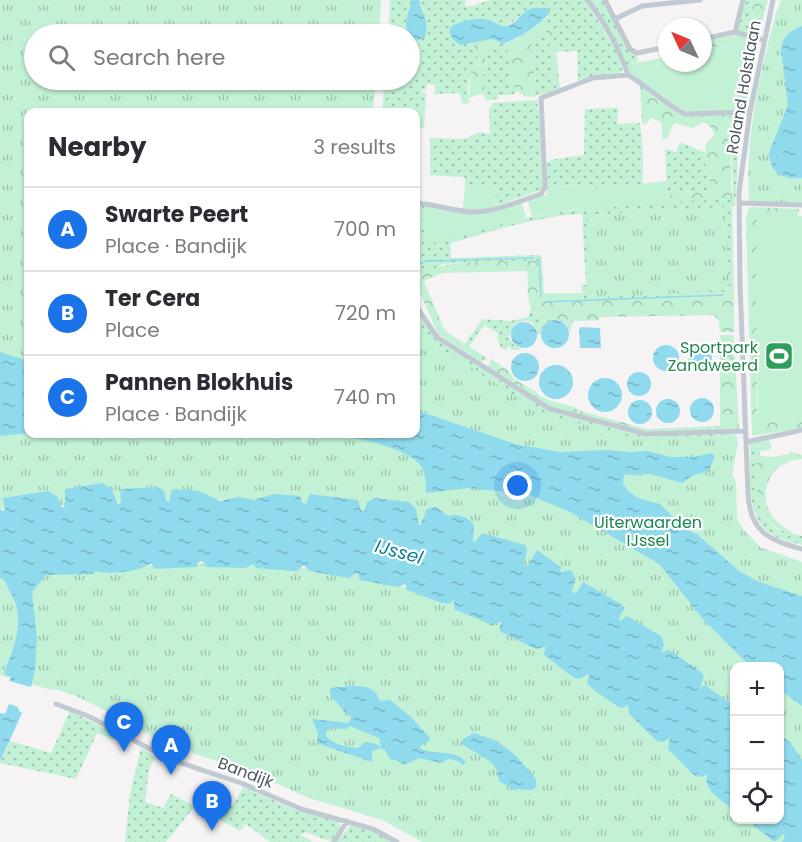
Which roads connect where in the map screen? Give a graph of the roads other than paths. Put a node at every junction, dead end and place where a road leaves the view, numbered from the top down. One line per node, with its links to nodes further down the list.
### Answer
1 (587, 0): 13 (street)
2 (604, 0): 8 (street)
3 (700, 0): 6 (street)
4 (743, 0): 9 (street)
5 (773, 0): 11 (street, Roland Holstlaan)
6 (669, 2): 7 (street)
7 (642, 3): 8 (street)
8 (615, 19): 12 (street)
9 (735, 32): 10 (street); 11 (street)
10 (712, 37)
11 (764, 39): 14 (street, Roland Holstlaan)
12 (658, 49)
13 (628, 75): 14 (street); 15 (street)
14 (750, 111): 16 (street, Roland Holstlaan)
15 (420, 203)
16 (741, 203): 17 (street); 20 (street, Roland Holstlaan)
17 (802, 205)
18 (420, 312): 20 (street)
19 (802, 430): 21 (street)
20 (746, 431): 21 (street, Roland Holstlaan)
21 (746, 442): 22 (street, Roland Holstlaan)
22 (802, 549)
23 (56, 704): 24 (street, Bandijk)
24 (347, 821): 25 (street); 26 (street, Bandijk)
25 (334, 842)
26 (397, 842)

